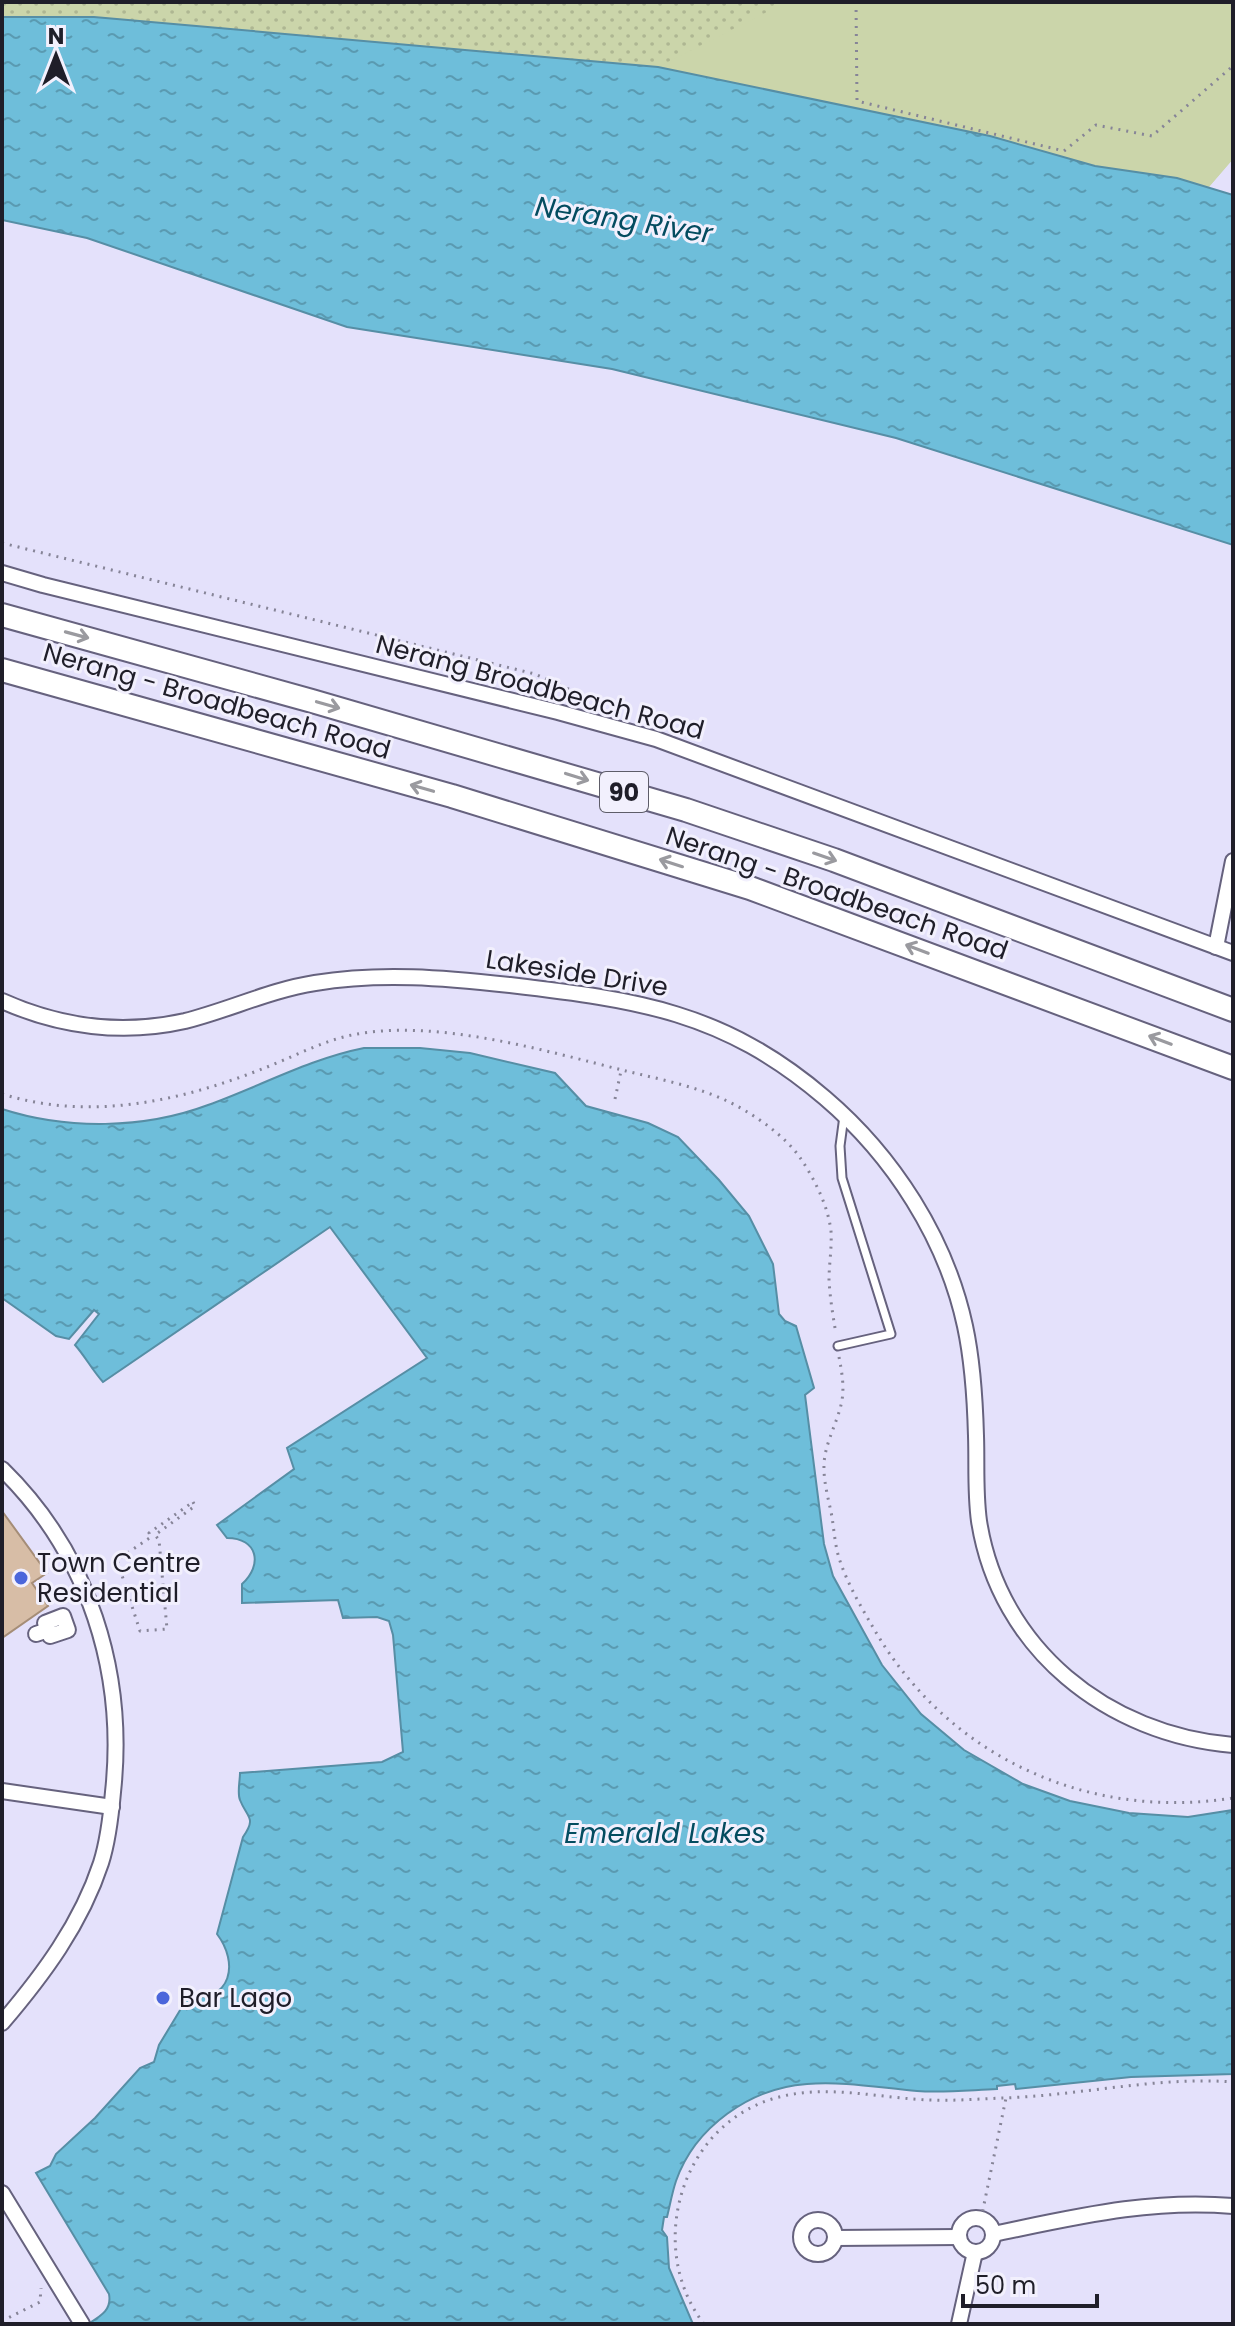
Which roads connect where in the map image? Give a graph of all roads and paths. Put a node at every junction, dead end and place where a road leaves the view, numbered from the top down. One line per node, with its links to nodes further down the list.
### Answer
1 (479, 2): 2 (path)
2 (505, 2)
3 (856, 2): 4 (path)
4 (1233, 66)
5 (2, 573): 9 (street, Nerang Broadbeach Road)
6 (2, 615): 12 (main road, Nerang - Broadbeach Road / 90, one-way to 12)
7 (2, 670): 13 (main road, Nerang - Broadbeach Road / 90, one-way to 7)
8 (1233, 861): 9 (street)
9 (1216, 947): 10 (street, Nerang Broadbeach Road)
10 (1233, 953)
11 (2, 1001): 17 (street, Lakeside Drive)
12 (1233, 1010)
13 (1233, 1068)
14 (621, 1070): 15 (path); 16 (path); 18 (path)
15 (2, 1094)
16 (615, 1099)
17 (844, 1116): 18 (lane); 23 (street, Lakeside Drive)
18 (838, 1346): 25 (path)
19 (2, 1469): 20 (street)
20 (93, 1613): 22 (street); 26 (street)
21 (137, 1622): 21 (path)
22 (42, 1632)
23 (1233, 1745)
24 (2, 1791): 26 (street)
25 (1233, 1798)
26 (112, 1807): 27 (street)
27 (2, 2023)
28 (1233, 2082): 29 (path)
29 (1006, 2098): 32 (path); 40 (path)
30 (2, 2193): 37 (street)
31 (1233, 2206): 33 (street)
32 (981, 2219): 33 (street); 34 (street)
33 (993, 2234): 36 (street)
34 (959, 2237): 35 (street); 36 (street)
35 (835, 2238)
36 (975, 2252): 41 (street)
37 (49, 2270): 38 (path); 39 (street)
38 (2, 2321)
39 (82, 2324)
40 (704, 2324)
41 (959, 2324)

